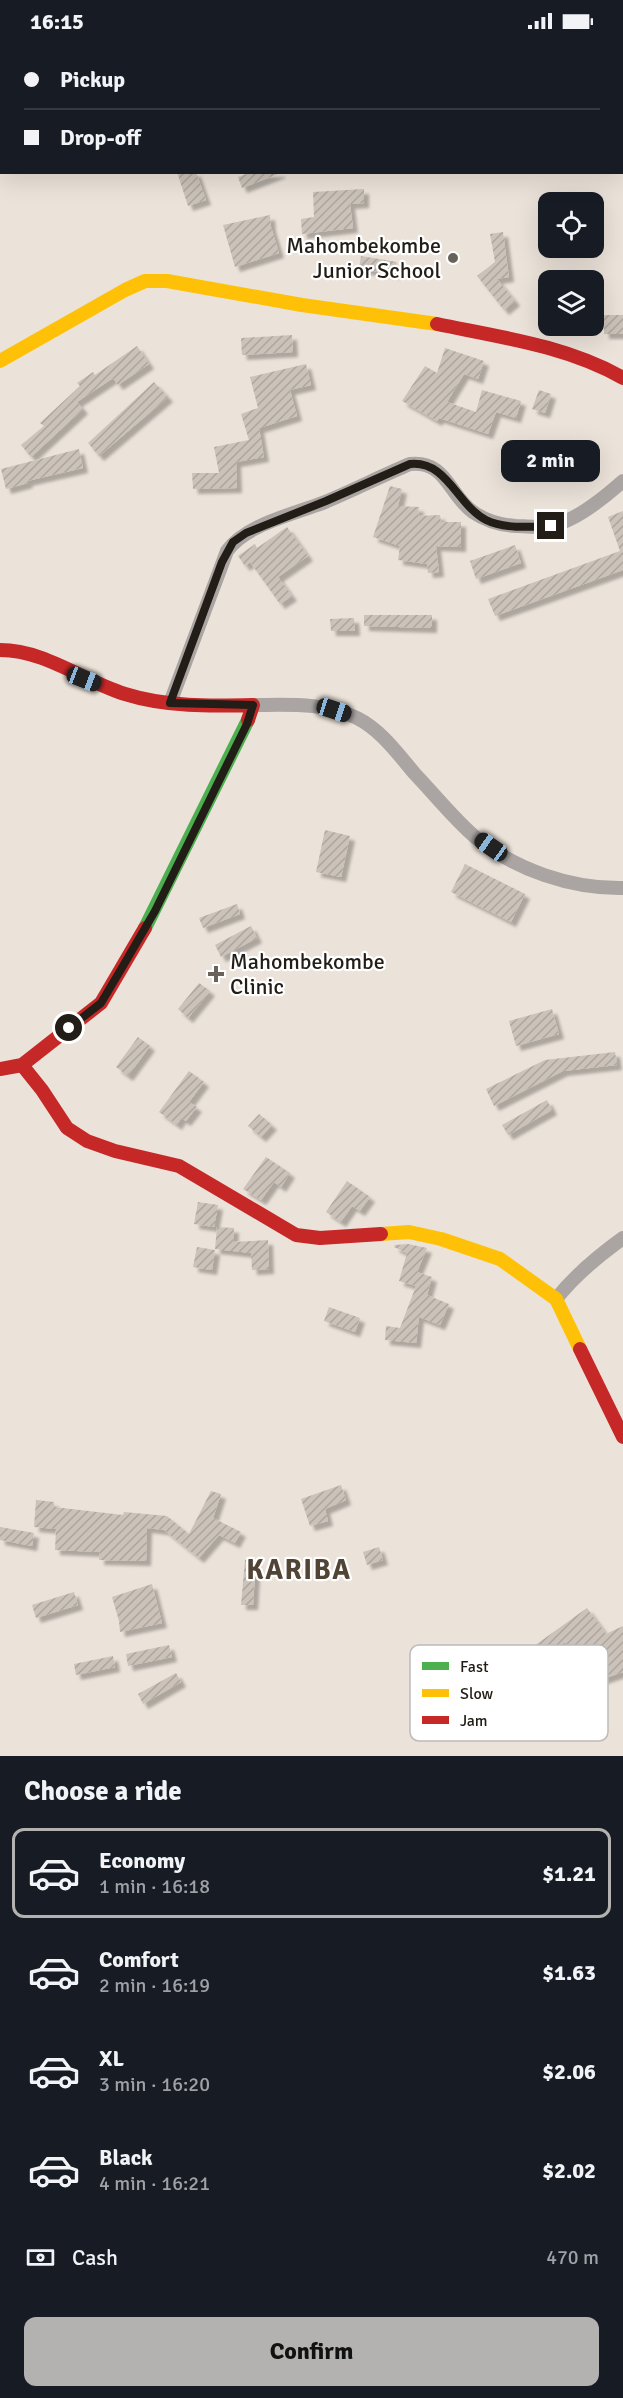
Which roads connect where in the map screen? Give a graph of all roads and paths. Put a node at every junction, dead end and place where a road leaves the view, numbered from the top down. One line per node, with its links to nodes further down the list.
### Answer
1 (0, 361): 2 (street)
2 (623, 378)
3 (623, 481): 5 (street)
4 (0, 650): 5 (street)
5 (170, 703): 6 (street)
6 (253, 705): 7 (street); 8 (street)
7 (623, 888)
8 (22, 1065): 9 (street); 11 (street)
9 (0, 1069)
10 (623, 1238): 11 (street)
11 (556, 1299): 12 (street)
12 (623, 1437)

